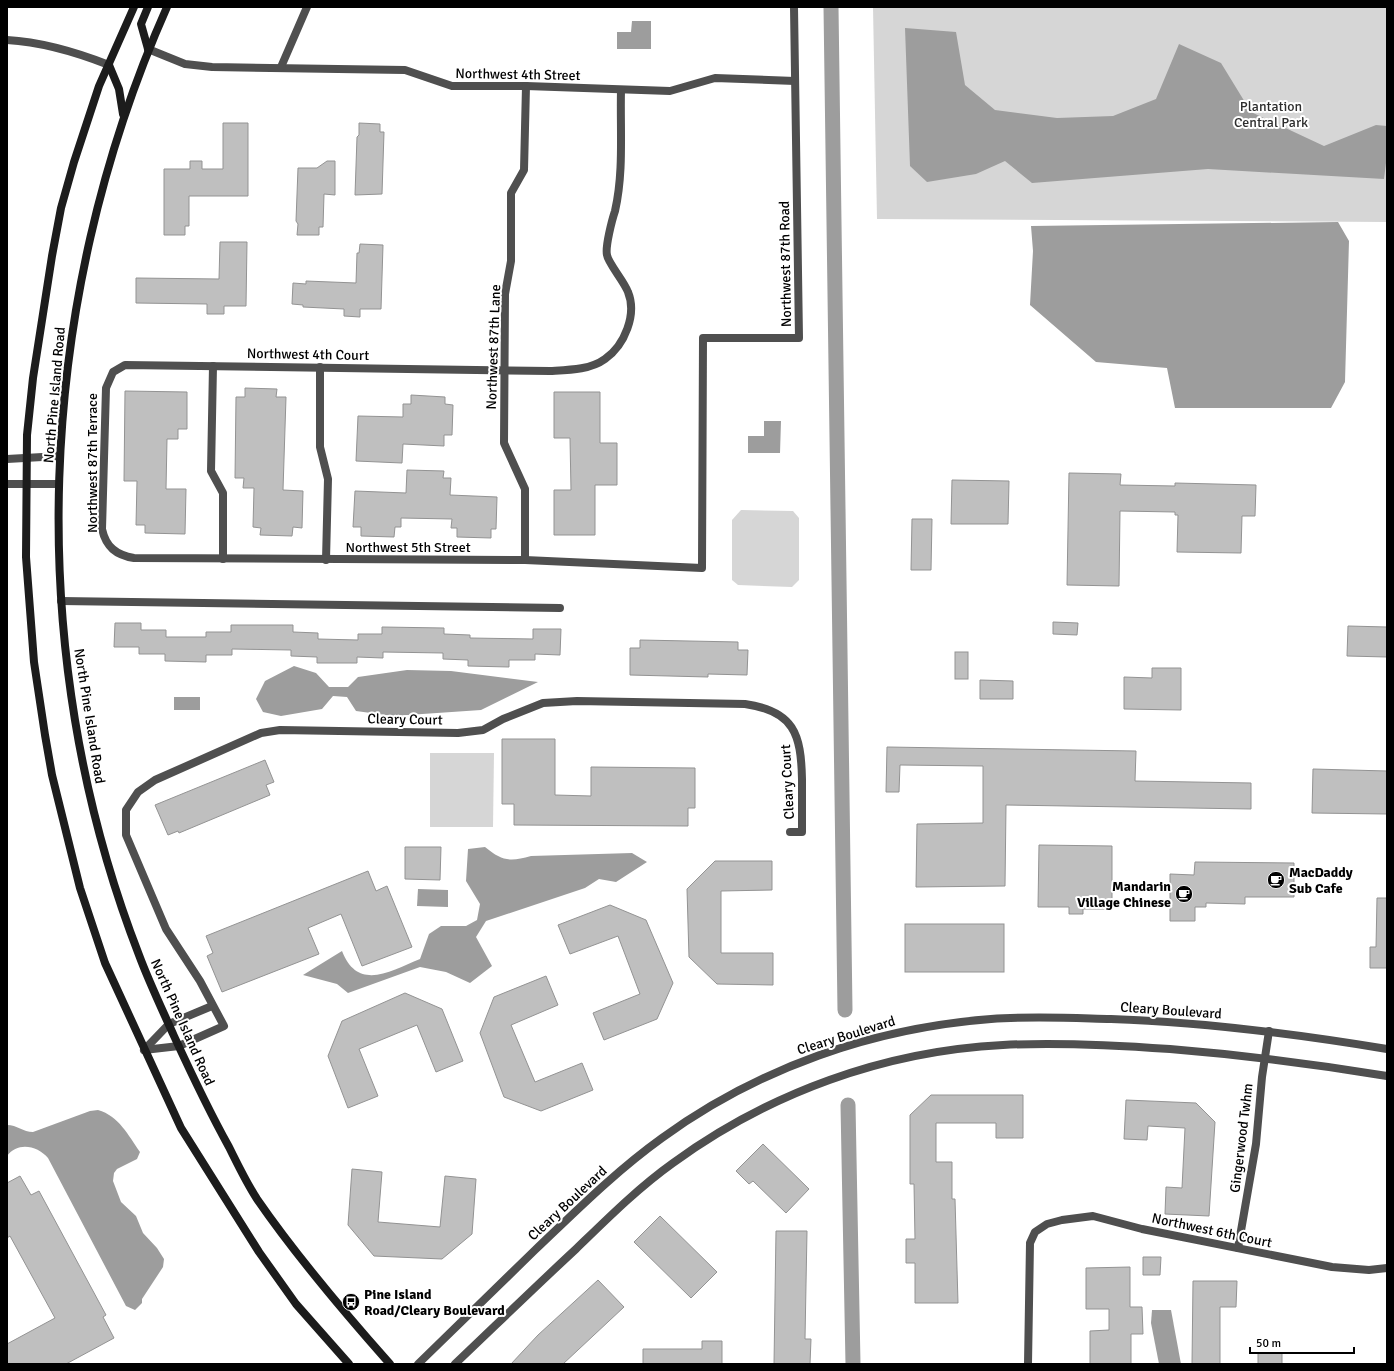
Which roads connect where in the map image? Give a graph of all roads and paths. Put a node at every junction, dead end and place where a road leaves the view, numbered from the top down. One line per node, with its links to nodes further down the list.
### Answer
1 (134, 7): 8 (main road, North Pine Island Road)
2 (148, 7): 7 (main road)
3 (167, 7): 7 (main road, North Pine Island Road)
4 (307, 7): 9 (street)
5 (794, 7): 10 (street, Northwest 87th Road)
6 (7, 40): 8 (street)
7 (148, 48): 9 (street, Northwest 4th Street); 13 (main road, North Pine Island Road)
8 (109, 65): 13 (main road); 19 (main road, North Pine Island Road)
9 (281, 67): 11 (street, Northwest 4th Street)
10 (795, 81): 12 (street, Northwest 4th Street); 28 (street, Northwest 87th Road)
11 (526, 86): 12 (street, Northwest 4th Street); 16 (street, Northwest 87th Lane)
12 (621, 90): 16 (street, Northwest 4th Court)
13 (123, 114): 18 (main road, North Pine Island Road)
14 (213, 366): 15 (street, Northwest 4th Court); 17 (street, Northwest 4th Court); 25 (street)
15 (320, 367): 16 (street, Northwest 4th Court); 26 (street)
16 (505, 370): 27 (street, Northwest 87th Lane)
17 (113, 372): 24 (street, Northwest 87th Terrace)
18 (60, 456): 19 (street); 23 (main road, North Pine Island Road)
19 (27, 457): 20 (street); 21 (main road, North Pine Island Road)
20 (7, 459)
21 (26, 483): 22 (street); 23 (street); 37 (main road, North Pine Island Road)
22 (7, 484)
23 (59, 484): 29 (main road, North Pine Island Road)
24 (115, 552): 25 (street, Northwest 5th Street)
25 (223, 559): 26 (street, Northwest 5th Street)
26 (326, 560): 27 (street, Northwest 5th Street)
27 (525, 560): 28 (street, Northwest 5th Street)
28 (702, 568)
29 (61, 601): 30 (street); 33 (main road, North Pine Island Road)
30 (560, 608)
31 (790, 832): 32 (street, Cleary Court)
32 (212, 1006): 33 (street); 35 (street, Cleary Court)
33 (169, 1024): 35 (main road, North Pine Island Road); 37 (street)
34 (1269, 1031): 36 (street, Cleary Boulevard); 38 (street, Gingerwood Twhm); 44 (street, Cleary Boulevard)
35 (179, 1046): 37 (street, Cleary Court); 43 (main road, North Pine Island Road)
36 (1387, 1049)
37 (144, 1050): 42 (main road, North Pine Island Road)
38 (1264, 1058): 39 (street); 40 (street, Gingerwood Twhm); 45 (street)
39 (1387, 1076)
40 (1238, 1248): 41 (street, Northwest 6th Court); 46 (street, Northwest 6th Court)
41 (1387, 1268)
42 (350, 1364)
43 (390, 1364)
44 (418, 1364)
45 (455, 1364)
46 (1028, 1364)

